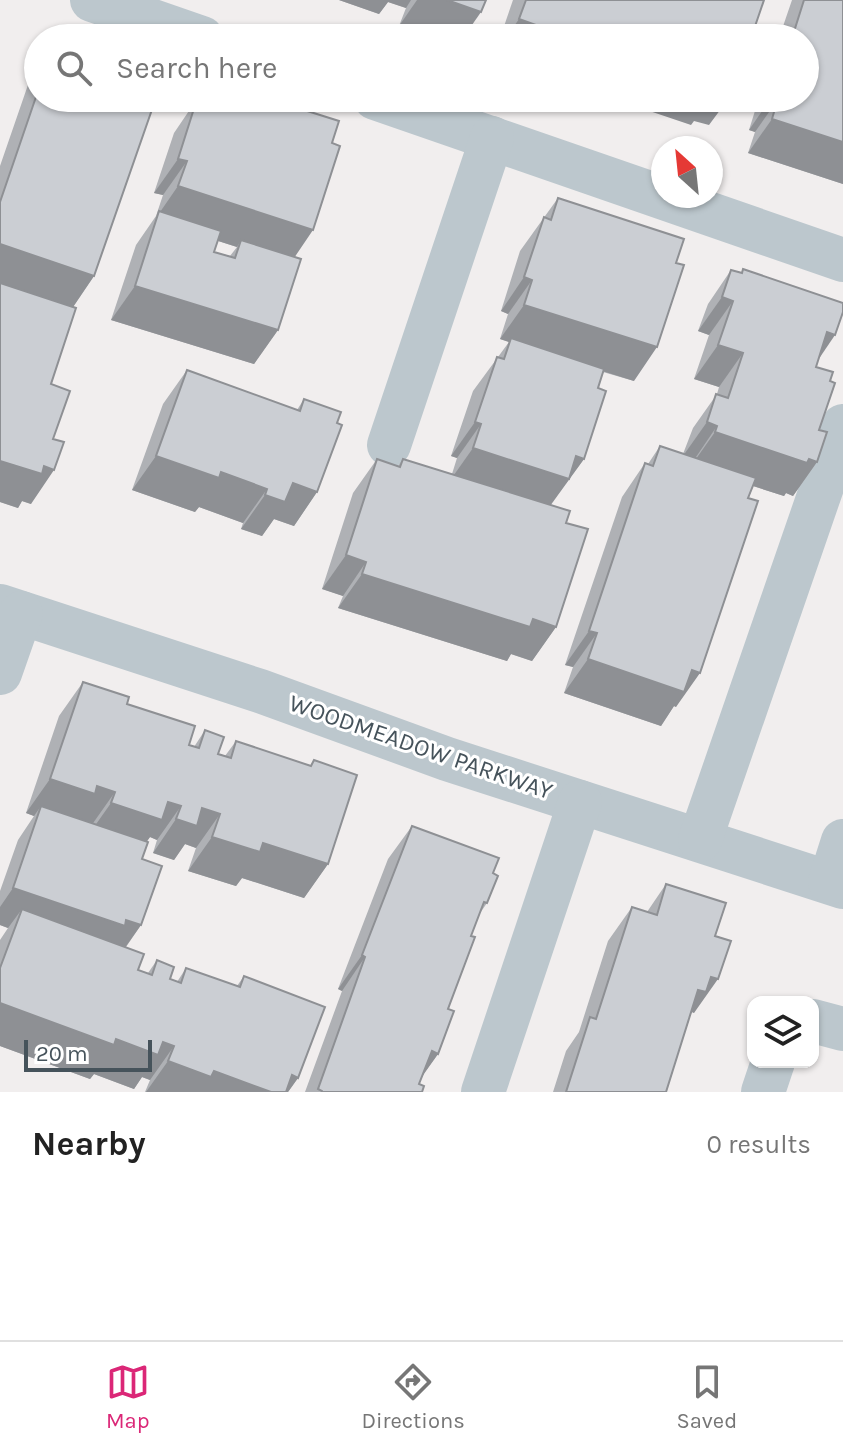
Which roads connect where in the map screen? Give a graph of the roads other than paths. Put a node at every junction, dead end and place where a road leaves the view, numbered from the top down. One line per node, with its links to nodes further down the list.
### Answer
1 (92, 0): 2 (street)
2 (161, 24)
3 (416, 112): 4 (street)
4 (492, 138): 5 (street); 7 (street)
5 (843, 260)
6 (843, 426): 11 (street)
7 (389, 445)
8 (11, 609): 9 (street); 10 (street, WOODMEADOW PARKWAY)
9 (0, 673)
10 (580, 802): 11 (street, WOODMEADOW PARKWAY); 17 (street)
11 (700, 840): 13 (street, WOODMEADOW PARKWAY)
12 (843, 841): 13 (street)
13 (836, 884)
14 (819, 1023): 15 (street)
15 (843, 1029)
16 (771, 1068): 18 (street)
17 (483, 1092)
18 (763, 1092)

